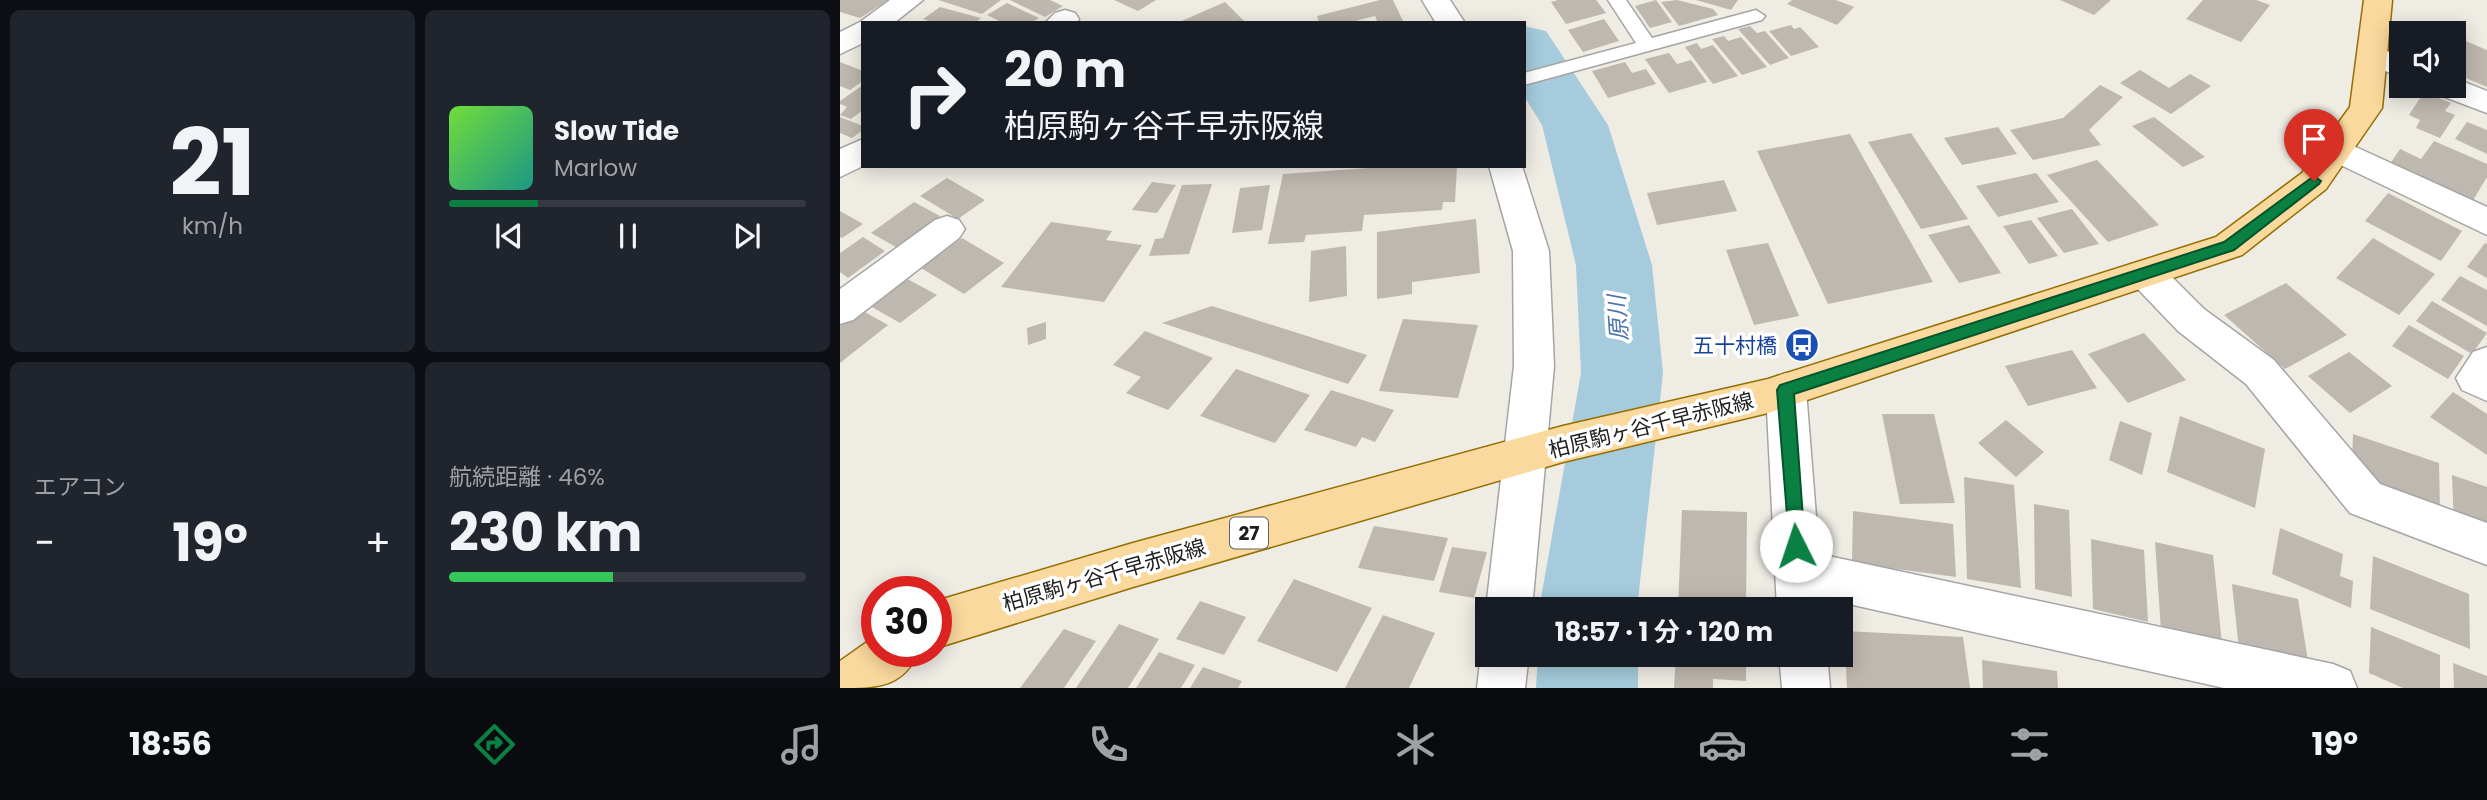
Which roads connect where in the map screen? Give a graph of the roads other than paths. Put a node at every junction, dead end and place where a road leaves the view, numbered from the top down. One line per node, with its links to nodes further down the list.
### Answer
1 (909, 0): 7 (street)
2 (1436, 0): 8 (street)
3 (1618, 0): 12 (lane)
4 (2378, 0): 15 (main road, 柏原駒ヶ谷千早赤阪線 / 27)
5 (1756, 16): 12 (lane)
6 (840, 21): 9 (street)
7 (877, 21)
8 (1450, 21)
9 (861, 28)
10 (861, 30): 11 (street)
11 (840, 45)
12 (1647, 45): 16 (lane)
13 (840, 51): 14 (street)
14 (861, 59)
15 (2386, 61): 19 (main road, 柏原駒ヶ谷千早赤阪線 / 27)
16 (1526, 78)
17 (2466, 94): 18 (street)
18 (2487, 103)
19 (2336, 149): 23 (street); 25 (main road, 柏原駒ヶ谷千早赤阪線 / 27)
20 (861, 151): 21 (street)
21 (840, 165)
22 (1505, 168): 30 (street)
23 (2487, 222)
24 (947, 229): 26 (street)
25 (2146, 274): 29 (main road, 柏原駒ヶ谷千早赤阪線 / 27); 31 (street)
26 (840, 309)
27 (2487, 363): 28 (street)
28 (2487, 384)
29 (1777, 393): 30 (main road, 柏原駒ヶ谷千早赤阪線 / 27); 32 (street)
30 (1544, 450): 33 (street); 34 (main road, 柏原駒ヶ谷千早赤阪線 / 27)
31 (2487, 544)
32 (1799, 590): 41 (street)
33 (1512, 597)
34 (952, 620)
35 (873, 667): 38 (main road)
36 (1503, 667): 39 (street)
37 (1804, 667): 40 (street)
38 (843, 688)
39 (1501, 688)
40 (1805, 688)
41 (2333, 688)

